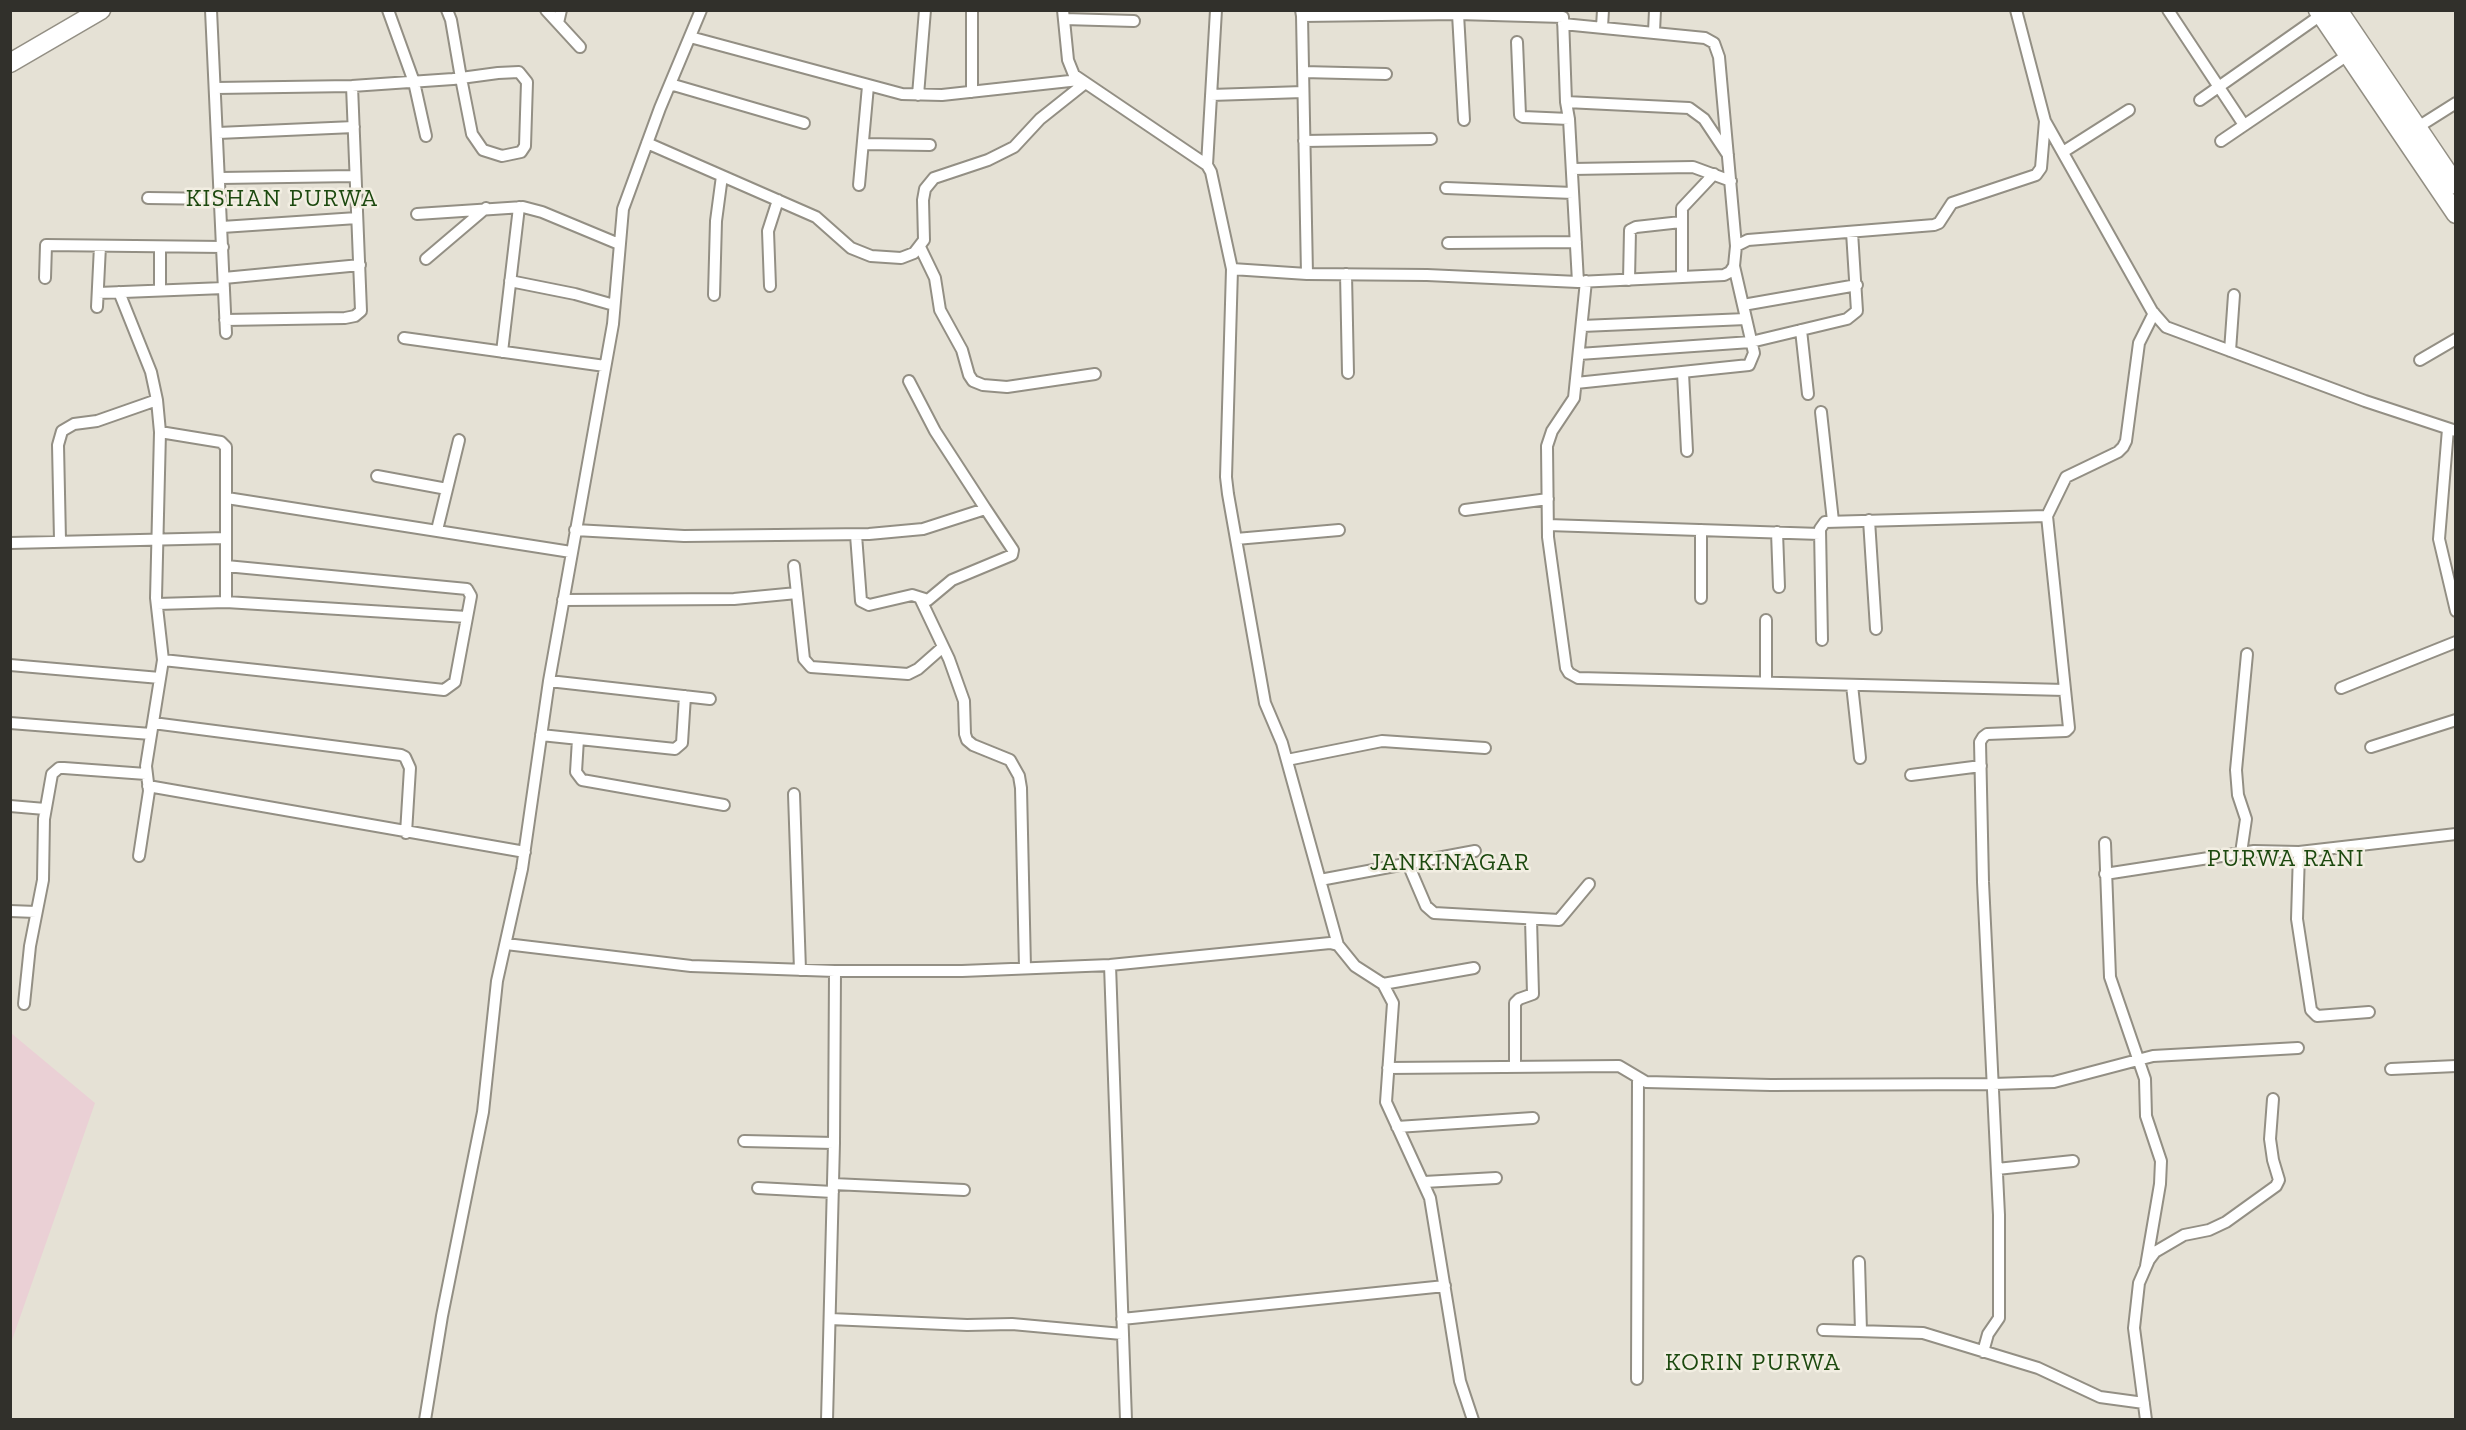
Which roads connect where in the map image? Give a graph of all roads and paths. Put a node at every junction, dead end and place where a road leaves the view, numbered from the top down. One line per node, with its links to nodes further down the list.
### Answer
1 (101, 10): 28 (main road)
2 (212, 10): 38 (street)
3 (388, 10): 32 (street)
4 (447, 10): 31 (street)
5 (546, 10): 21 (street)
6 (561, 10): 21 (street)
7 (701, 10): 24 (street)
8 (925, 10): 41 (street)
9 (972, 10): 39 (street)
10 (1216, 10): 42 (street)
11 (1603, 10): 22 (street)
12 (1654, 10): 23 (street)
13 (2016, 10): 49 (street)
14 (2168, 10): 37 (street)
15 (2326, 12): 27 (main road); 37 (street); 53 (main road)
16 (1302, 13): 17 (street); 29 (street)
17 (1458, 14): 19 (street); 48 (street)
18 (1064, 15): 20 (street); 33 (street)
19 (1563, 17): 22 (street); 44 (street)
20 (1134, 21)
21 (558, 23): 26 (street)
22 (1602, 27): 23 (street)
23 (1654, 32): 63 (street)
24 (690, 37): 34 (street); 36 (street)
25 (1517, 42): 47 (street)
26 (580, 47)
27 (2349, 54): 51 (street); 69 (main road)
28 (10, 63)
29 (1303, 72): 30 (street); 40 (street)
30 (1386, 74)
31 (462, 78): 31 (street); 32 (street)
32 (414, 82): 35 (street); 55 (street)
33 (1082, 82): 39 (street); 64 (street); 93 (street)
34 (670, 84): 50 (street); 59 (street)
35 (352, 86): 38 (street); 52 (street)
36 (868, 86): 41 (street); 60 (street)
37 (2218, 87): 43 (street); 51 (street)
38 (216, 88): 54 (street)
39 (972, 92): 41 (street)
40 (1303, 92): 42 (street); 57 (street)
41 (918, 95)
42 (1211, 95): 64 (street)
43 (2200, 100)
44 (1566, 102): 47 (street); 63 (street)
45 (2456, 103): 53 (street)
46 (2129, 110): 62 (street)
47 (1569, 119): 65 (street)
48 (1464, 120)
49 (2045, 121): 62 (street); 85 (street)
50 (804, 123)
51 (2244, 125): 58 (street)
52 (354, 127): 54 (street); 67 (street)
53 (2418, 127): 69 (main road)
54 (218, 134): 70 (street)
55 (426, 136)
56 (1431, 139): 57 (street)
57 (1304, 141): 98 (street)
58 (2221, 141)
59 (647, 143): 68 (street); 88 (street)
60 (863, 144): 61 (street); 72 (street)
61 (930, 145)
62 (2063, 152): 116 (street)
63 (1728, 156): 71 (street)
64 (1207, 165): 97 (street)
65 (1572, 169): 66 (street); 74 (street)
66 (1714, 174): 71 (street); 83 (street)
67 (355, 176): 70 (street); 82 (street)
68 (722, 176): 77 (street); 111 (street)
69 (2447, 176): 81 (main road)
70 (220, 178): 76 (street)
71 (1731, 181): 90 (street)
72 (859, 185)
73 (1446, 188): 74 (street)
74 (1573, 193): 86 (street)
75 (147, 198): 76 (street)
76 (221, 199): 84 (street)
77 (778, 200): 93 (street); 107 (street)
78 (519, 207): 79 (street); 88 (street); 103 (street)
79 (486, 208): 80 (street); 94 (street)
80 (417, 214)
81 (2456, 214)
82 (357, 218): 84 (street); 95 (street)
83 (1681, 222): 100 (street); 102 (street)
84 (222, 227): 92 (street)
85 (1852, 232): 90 (street); 106 (street)
86 (1576, 242): 87 (street); 104 (street)
87 (1448, 243)
88 (619, 244): 113 (street)
89 (100, 246): 91 (street); 101 (street); 109 (street)
90 (1736, 246): 96 (street)
91 (160, 247): 92 (street); 108 (street)
92 (223, 247): 105 (street)
93 (920, 247): 132 (street)
94 (426, 259)
95 (360, 265): 105 (street); 118 (street)
96 (1734, 266): 100 (street); 114 (street)
97 (1232, 269): 98 (street); 160 (street)
98 (1307, 274): 99 (street)
99 (1346, 274): 104 (street); 130 (street)
100 (1682, 277): 102 (street)
101 (45, 279)
102 (1629, 280): 104 (street)
103 (510, 281): 113 (street); 126 (street)
104 (1582, 282): 119 (street)
105 (224, 283): 108 (street); 118 (street)
106 (1857, 285): 114 (street); 120 (street)
107 (770, 286)
108 (160, 290): 110 (street)
109 (98, 292): 110 (street); 115 (street)
110 (119, 292): 136 (street)
111 (714, 295)
112 (2234, 295): 125 (street)
113 (614, 305): 129 (street)
114 (1743, 305): 117 (street)
115 (97, 307)
116 (2154, 313): 125 (street); 148 (street)
117 (1746, 319): 119 (street); 124 (street)
118 (225, 320): 121 (street)
119 (1582, 326): 127 (street)
120 (1801, 330): 124 (street); 135 (street)
121 (226, 333)
122 (404, 338): 126 (street)
123 (2456, 339): 128 (street)
124 (1751, 342): 127 (street); 131 (street)
125 (2230, 351): 138 (street)
126 (502, 352): 129 (street)
127 (1579, 354): 134 (street)
128 (2420, 360)
129 (605, 366): 153 (street)
130 (1348, 373)
131 (1683, 373): 134 (street); 141 (street)
132 (1095, 374)
133 (909, 381): 146 (street)
134 (1576, 384): 145 (street)
135 (1808, 394)
136 (157, 400): 139 (street); 162 (street)
137 (1821, 412): 150 (street)
138 (2452, 430): 174 (street)
139 (160, 432): 144 (street); 161 (street)
140 (459, 440): 143 (street)
141 (1687, 451)
142 (377, 476): 143 (street)
143 (447, 489): 152 (street)
144 (227, 498): 152 (street); 159 (street)
145 (1548, 500): 147 (street); 151 (street)
146 (985, 508): 158 (street); 169 (street)
147 (1465, 510)
148 (2047, 516): 149 (street); 189 (street)
149 (1869, 520): 150 (street); 177 (street)
150 (1833, 521): 157 (street)
151 (1548, 525): 155 (street); 186 (street)
152 (436, 530): 164 (street)
153 (575, 530): 158 (street); 164 (street)
154 (1339, 530): 160 (street)
155 (1701, 530): 156 (street); 170 (street)
156 (1777, 532): 157 (street); 167 (street)
157 (1820, 534): 178 (street)
158 (856, 535): 169 (street)
159 (226, 538): 161 (street); 165 (street)
160 (1236, 538): 200 (street)
161 (158, 539): 162 (street); 173 (street)
162 (60, 540): 163 (street)
163 (10, 543)
164 (571, 552): 171 (street)
165 (226, 566): 172 (street); 175 (street)
166 (794, 566): 168 (street)
167 (1779, 587)
168 (797, 593): 171 (street); 180 (street)
169 (920, 598): 180 (street)
170 (1701, 598)
171 (563, 600): 185 (street)
172 (226, 602): 173 (street); 175 (street)
173 (157, 604): 182 (street)
174 (2456, 611)
175 (467, 617): 182 (street)
176 (1766, 620): 186 (street)
177 (1876, 629)
178 (1822, 640)
179 (2456, 642): 188 (street)
180 (943, 647): 227 (street)
181 (2247, 654): 215 (street)
182 (163, 660): 184 (street)
183 (10, 665): 184 (street)
184 (160, 678): 194 (street)
185 (549, 681): 190 (street); 195 (street)
186 (1766, 682): 187 (street)
187 (1852, 685): 189 (street); 199 (street)
188 (2341, 688)
189 (2065, 690): 201 (street)
190 (686, 696): 191 (street); 196 (street)
191 (711, 699)
192 (2456, 720): 197 (street)
193 (10, 723): 194 (street)
194 (152, 728): 202 (street); 209 (street)
195 (541, 735): 196 (street); 213 (street)
196 (578, 739): 206 (street)
197 (2371, 747)
198 (1485, 748): 200 (street)
199 (1860, 758)
200 (1287, 760): 219 (street)
201 (1981, 766): 203 (street); 241 (street)
202 (146, 774): 204 (street); 208 (street)
203 (1911, 775)
204 (148, 786): 209 (street); 216 (street)
205 (794, 794): 229 (street)
206 (724, 805)
207 (10, 806): 208 (street)
208 (45, 809): 222 (street)
209 (406, 833): 213 (street)
210 (2456, 834): 214 (street)
211 (2105, 843): 218 (street)
212 (1475, 851): 217 (street)
213 (525, 852): 224 (street)
214 (2299, 852): 215 (street); 233 (street)
215 (2241, 853): 218 (street)
216 (139, 856)
217 (1408, 864): 219 (street); 223 (street)
218 (2105, 874): 235 (street)
219 (1320, 880): 225 (street)
220 (1589, 884): 223 (street)
221 (10, 911): 222 (street)
222 (36, 912): 232 (street)
223 (1531, 919): 237 (street)
224 (506, 945): 229 (street); 265 (street)
225 (1338, 945): 226 (street); 231 (street)
226 (1110, 965): 227 (street); 258 (street)
227 (1025, 968): 230 (street)
228 (1474, 968): 231 (street)
229 (800, 970): 230 (street)
230 (835, 971): 246 (street)
231 (1383, 984): 238 (street)
232 (24, 1004)
233 (2369, 1012)
234 (2298, 1048): 235 (street)
235 (2139, 1058): 241 (street); 255 (street)
236 (2456, 1066): 239 (street)
237 (1515, 1067): 238 (street); 240 (street)
238 (1388, 1068): 244 (street)
239 (2391, 1069)
240 (1638, 1078): 241 (street); 263 (street)
241 (1994, 1084): 248 (street)
242 (2273, 1099): 255 (street)
243 (1533, 1118): 244 (street)
244 (1397, 1127): 250 (street)
245 (744, 1141): 246 (street)
246 (834, 1143): 252 (street)
247 (2073, 1161): 248 (street)
248 (1997, 1169): 262 (street)
249 (1496, 1178): 250 (street)
250 (1424, 1182): 256 (street)
251 (758, 1188): 252 (street)
252 (833, 1188): 253 (street); 257 (street)
253 (964, 1190)
254 (1858, 1262): 260 (street)
255 (2146, 1266): 264 (street)
256 (1445, 1286): 258 (street); 268 (street)
257 (830, 1318): 261 (street); 266 (street)
258 (1122, 1319): 261 (street)
259 (1823, 1330): 260 (street)
260 (1861, 1331): 262 (street)
261 (1122, 1334): 267 (street)
262 (1983, 1352): 264 (street)
263 (1637, 1379)
264 (2144, 1403): 269 (street)
265 (425, 1419)
266 (827, 1419)
267 (1126, 1419)
268 (1473, 1419)
269 (2146, 1419)

